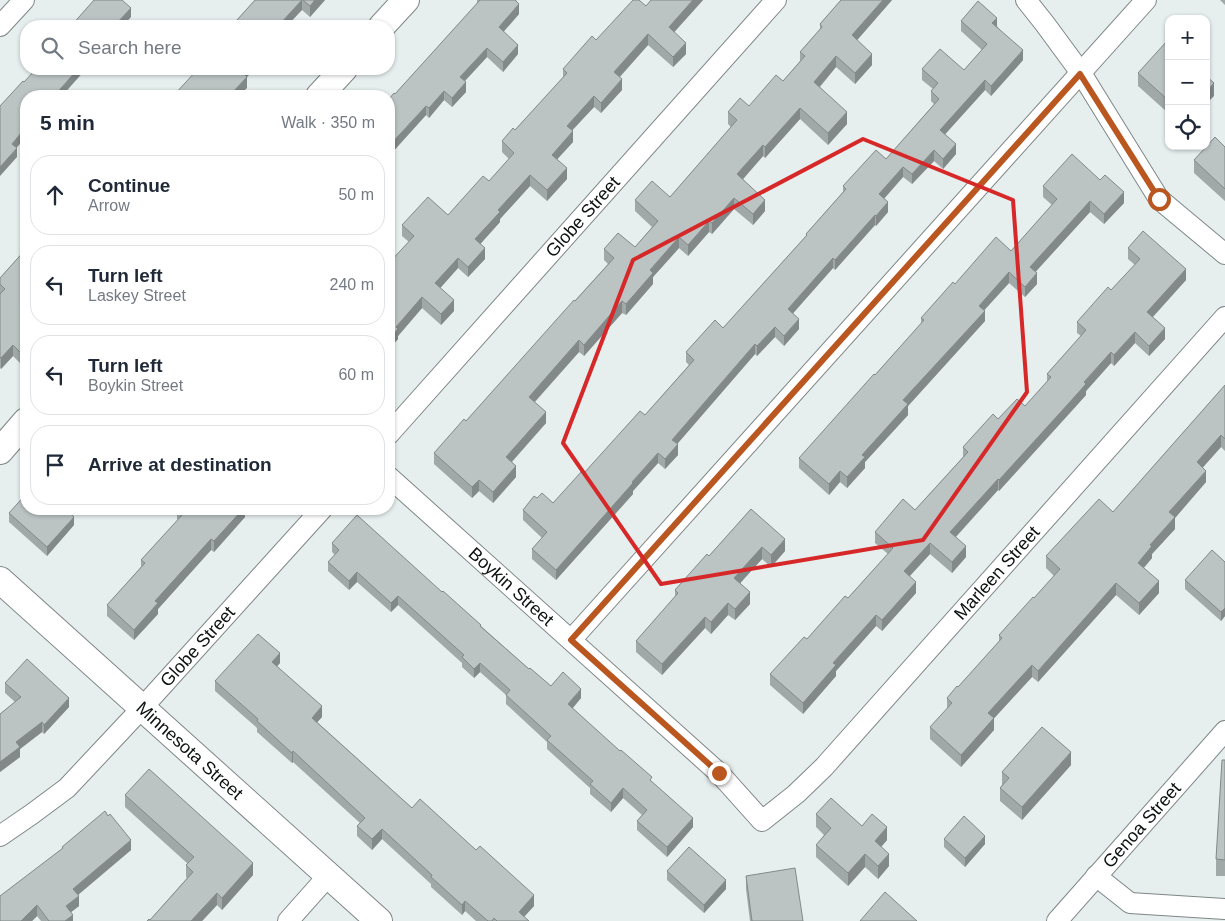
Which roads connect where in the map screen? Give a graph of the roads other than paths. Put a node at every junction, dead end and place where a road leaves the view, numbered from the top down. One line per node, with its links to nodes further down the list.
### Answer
1 (24, 0): 7 (street)
2 (406, 0): 6 (street)
3 (776, 0): 13 (street, Globe Street)
4 (1026, 0): 8 (street)
5 (1146, 0): 8 (street)
6 (388, 20)
7 (0, 26)
8 (1080, 74): 11 (street); 19 (street)
9 (338, 75): 10 (street)
10 (325, 90)
11 (1225, 254)
12 (1225, 317): 22 (street, Marleen Street)
13 (395, 427)
14 (20, 428): 15 (street)
15 (0, 450)
16 (395, 482): 19 (street, Boykin Street)
17 (317, 515): 20 (street, Globe Street)
18 (0, 580): 20 (street, Minnesota Street)
19 (571, 640): 22 (street, Boykin Street)
20 (142, 708): 23 (street, Globe Street); 24 (street, Minnesota Street)
21 (1225, 731): 25 (street, Genoa Street)
22 (762, 821)
23 (0, 836)
24 (328, 876): 28 (street); 29 (street, Minnesota Street)
25 (1096, 876): 27 (street); 30 (street, Genoa Street)
26 (1225, 909): 27 (street)
27 (1130, 912)
28 (288, 921)
29 (379, 921)
30 (1058, 921)

